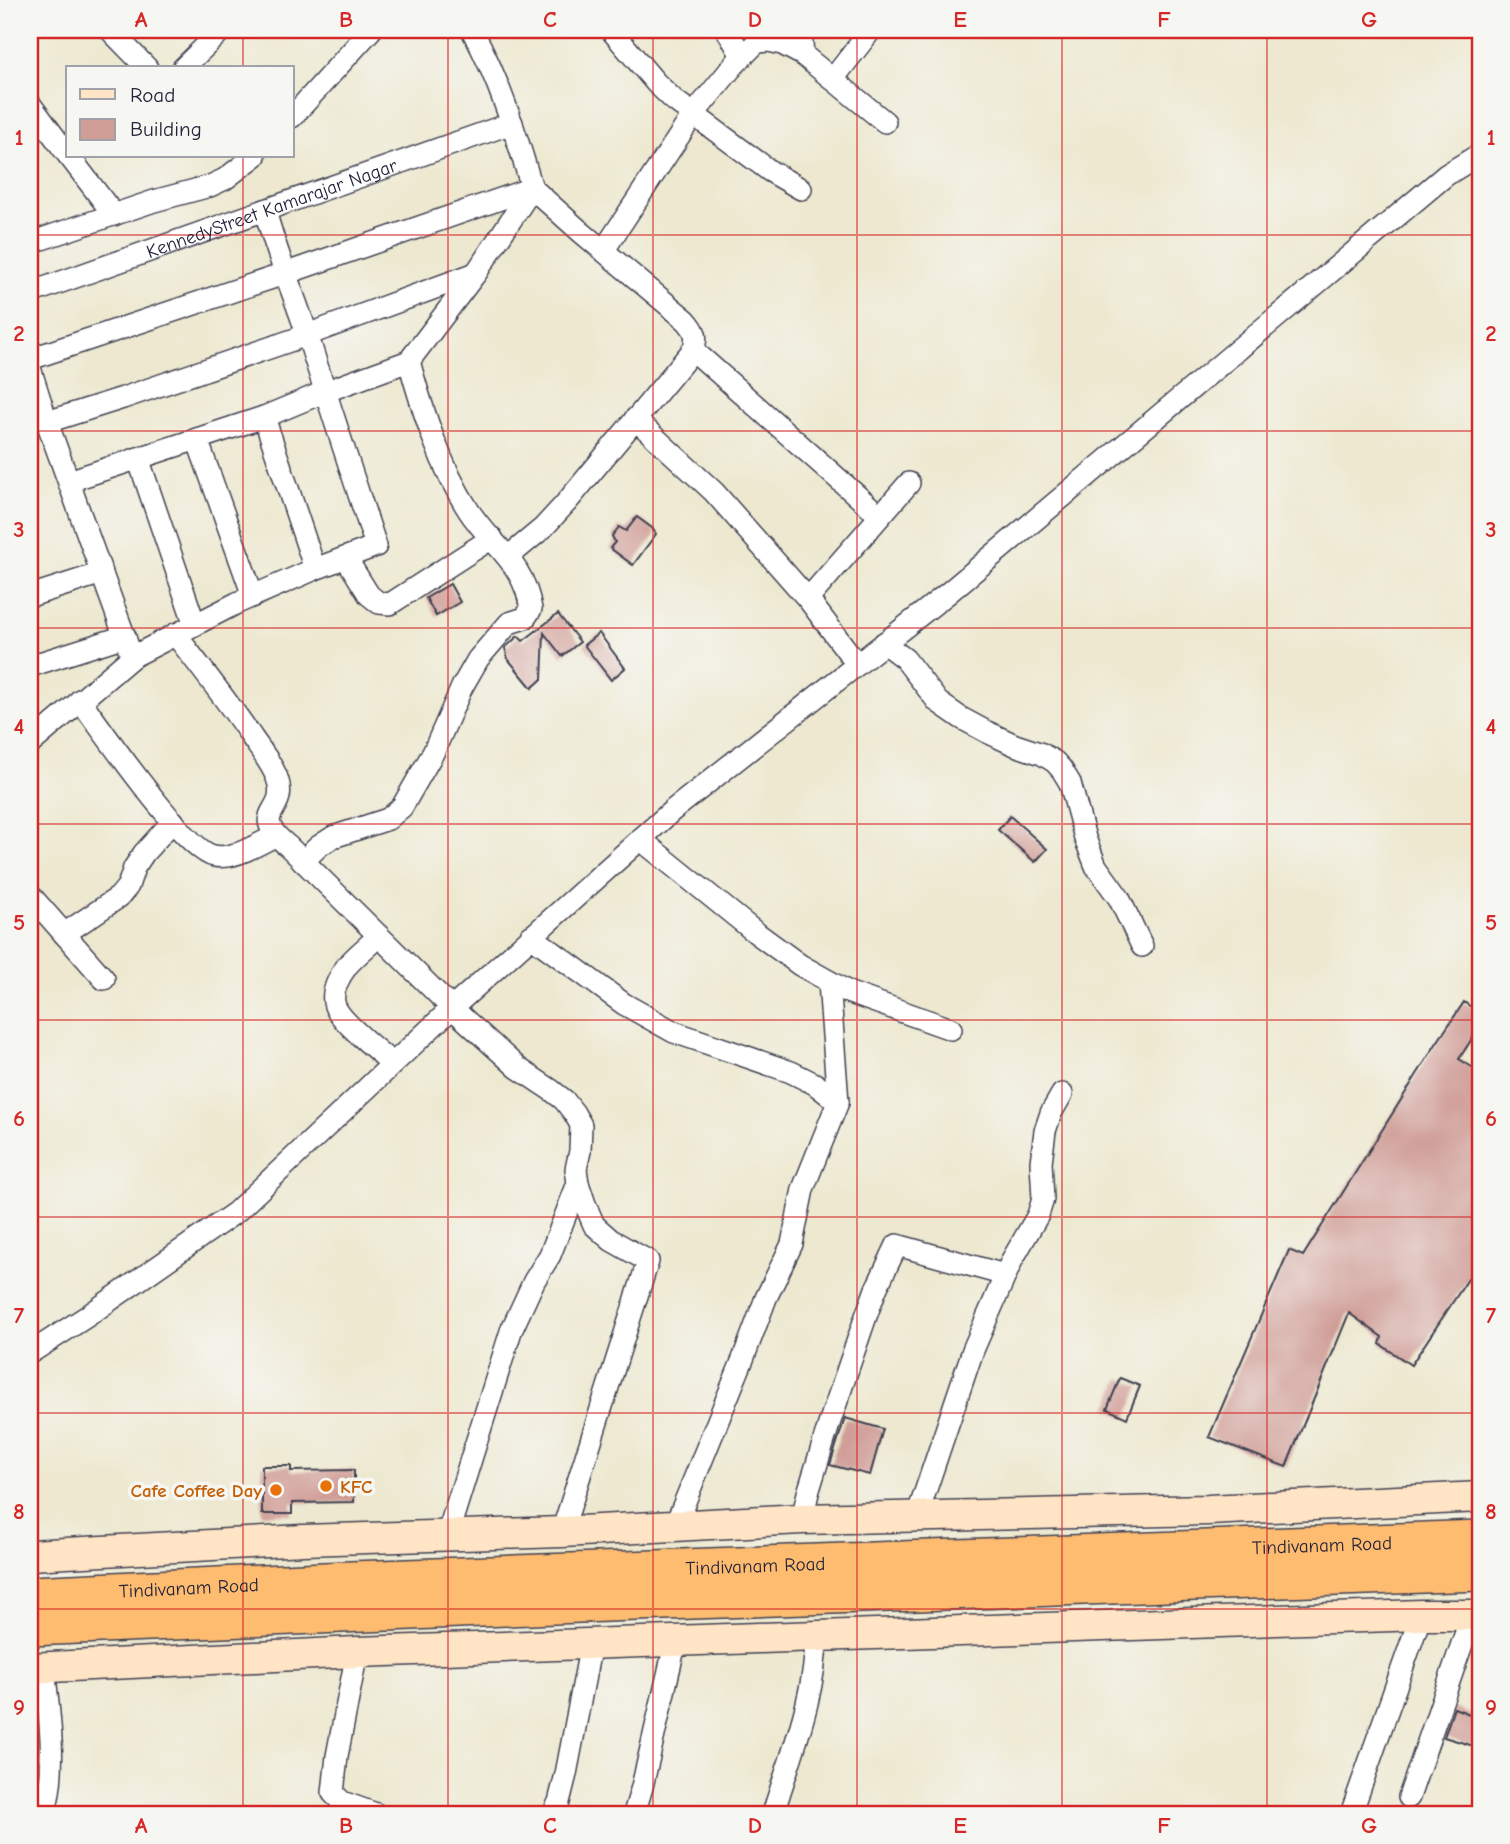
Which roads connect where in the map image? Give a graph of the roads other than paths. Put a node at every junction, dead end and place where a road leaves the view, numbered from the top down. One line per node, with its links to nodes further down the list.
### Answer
1 (110, 30): 11 (street)
2 (222, 30): 12 (street)
3 (372, 30): 15 (street)
4 (472, 30): 18 (street)
5 (611, 30): 16 (street)
6 (727, 30): 10 (street)
7 (801, 30): 9 (street)
8 (871, 30): 13 (street)
9 (803, 55): 10 (street); 13 (street)
10 (742, 56): 16 (street)
11 (145, 66)
12 (185, 66)
13 (833, 79): 17 (street)
14 (30, 104): 19 (street)
15 (294, 115)
16 (694, 115): 24 (street); 28 (street)
17 (885, 122)
18 (512, 123): 23 (street); 25 (street, KennedyStreet Kamarajar Nagar)
19 (66, 147)
20 (1480, 154): 56 (street)
21 (75, 158): 26 (street)
22 (252, 158): 26 (street)
23 (532, 188): 28 (street); 29 (street); 30 (street)
24 (801, 189)
25 (265, 210): 30 (street); 31 (street, KennedyStreet Kamarajar Nagar)
26 (114, 215): 27 (street)
27 (30, 243)
28 (604, 250): 33 (street)
29 (476, 273): 32 (street); 35 (street)
30 (284, 274): 32 (street); 34 (street)
31 (30, 293)
32 (307, 335): 37 (street); 40 (street)
33 (693, 350): 39 (street); 45 (street)
34 (30, 359)
35 (409, 361): 37 (street); 46 (street)
36 (30, 368): 40 (street)
37 (324, 392): 38 (street); 48 (street)
38 (264, 416): 41 (street); 49 (street)
39 (635, 419): 47 (street); 53 (street)
40 (47, 422): 43 (street)
41 (197, 439): 42 (street); 52 (street)
42 (138, 458): 43 (street); 54 (street)
43 (69, 481): 50 (street)
44 (909, 484): 45 (street)
45 (880, 516): 53 (street)
46 (492, 538): 47 (street); 48 (street)
47 (508, 556): 65 (street)
48 (346, 558): 49 (street)
49 (315, 569): 52 (street)
50 (102, 573): 51 (street); 55 (street)
51 (30, 596)
52 (253, 596): 54 (street)
53 (808, 599): 58 (street)
54 (185, 630): 57 (street); 63 (street)
55 (125, 636): 57 (street); 59 (street)
56 (884, 643): 58 (street); 70 (street)
57 (132, 657): 60 (street)
58 (857, 664): 64 (street)
59 (30, 666)
60 (80, 700): 61 (street); 62 (street)
61 (30, 744)
62 (173, 821): 63 (street); 67 (street)
63 (275, 836): 65 (street)
64 (640, 839): 69 (street); 72 (street)
65 (303, 861): 68 (street)
66 (30, 895): 67 (street)
67 (64, 934): 71 (street)
68 (379, 936): 73 (street); 75 (street)
69 (531, 936): 73 (street); 77 (street)
70 (1142, 946)
71 (104, 979)
72 (829, 982): 74 (street); 77 (street)
73 (452, 1008): 75 (street); 78 (street)
74 (951, 1029)
75 (392, 1063): 80 (street)
76 (1062, 1094): 79 (street)
77 (838, 1102): 84 (street)
78 (578, 1183): 85 (street); 86 (street)
79 (1005, 1275): 82 (street); 83 (street)
80 (30, 1353)
81 (1480, 1497): 82 (street)
82 (917, 1517): 83 (street)
83 (802, 1519): 84 (street)
84 (675, 1526): 85 (street)
85 (562, 1532): 86 (street)
86 (447, 1535): 88 (street)
87 (1480, 1539): 90 (highway, Tindivanam Road)
88 (30, 1555)
89 (1480, 1572): 93 (highway)
90 (30, 1595)
91 (1421, 1615): 92 (street); 94 (street); 107 (street)
92 (1476, 1615): 101 (street)
93 (30, 1627)
94 (816, 1636): 95 (street); 106 (street)
95 (676, 1640): 96 (street); 105 (street)
96 (591, 1644): 97 (street); 104 (street)
97 (357, 1652): 98 (street); 103 (street)
98 (37, 1668): 99 (street)
99 (40, 1737): 100 (street)
100 (40, 1787): 102 (street)
101 (1409, 1797)
102 (44, 1814)
103 (376, 1814)
104 (553, 1814)
105 (634, 1814)
106 (773, 1814)
107 (1351, 1814)

